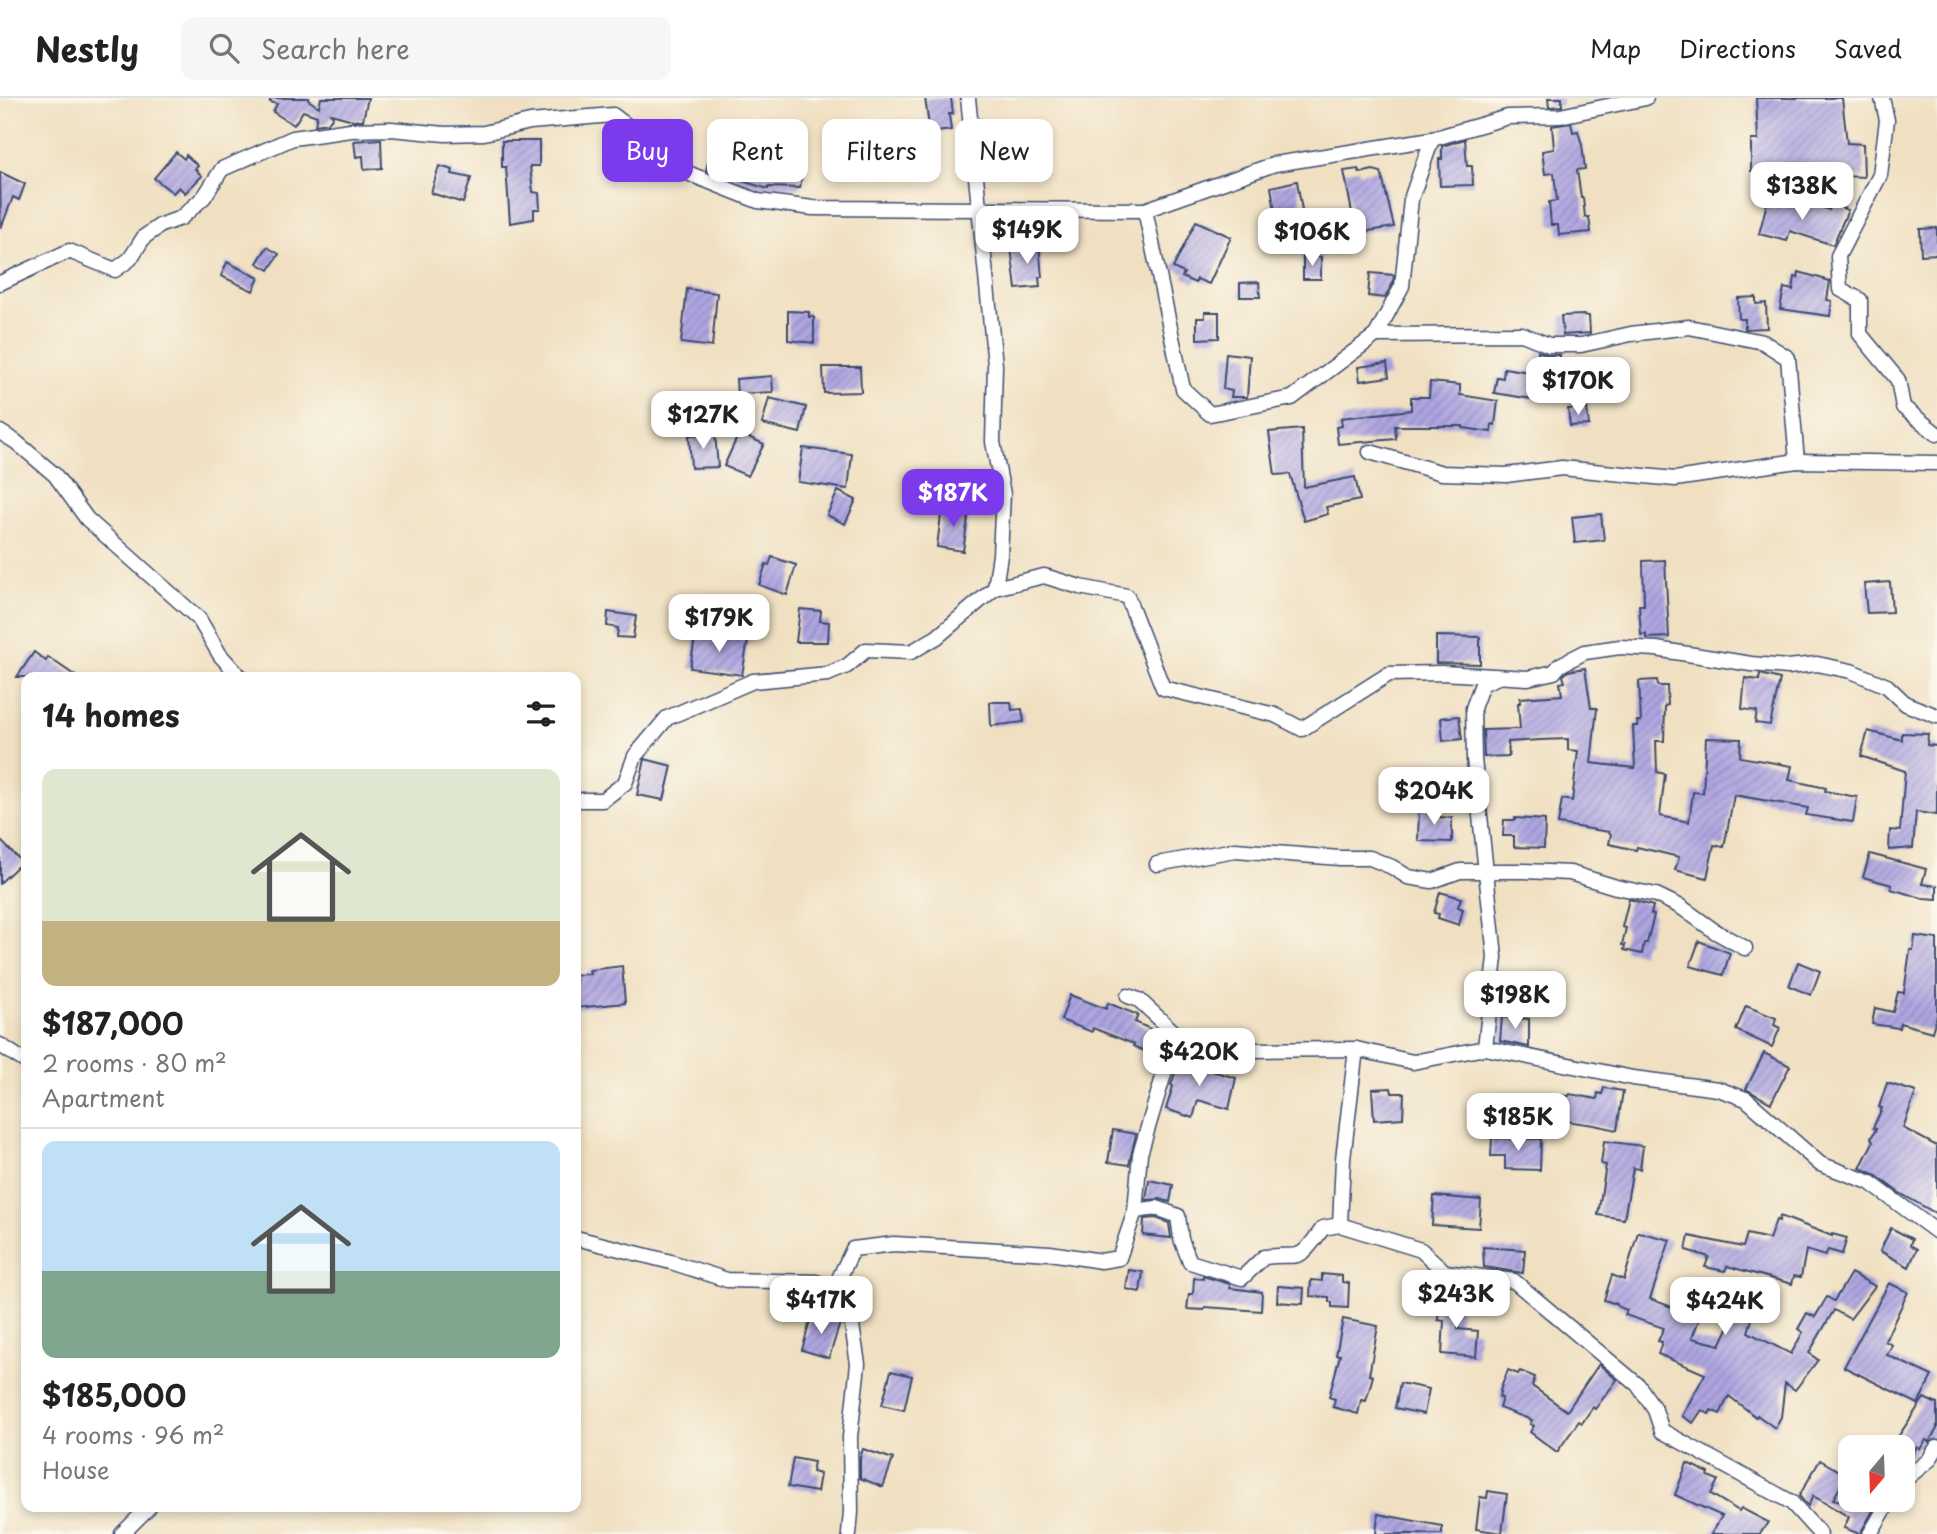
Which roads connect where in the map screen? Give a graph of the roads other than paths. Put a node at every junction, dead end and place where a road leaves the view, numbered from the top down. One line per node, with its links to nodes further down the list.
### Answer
1 (968, 98): 7 (street)
2 (1646, 98): 4 (street)
3 (1882, 98): 11 (street)
4 (1614, 101): 5 (street)
5 (1432, 139): 6 (street); 9 (street)
6 (1145, 210): 7 (street); 9 (street)
7 (980, 211): 8 (street); 15 (street)
8 (0, 283)
9 (1376, 335): 13 (street)
10 (0, 432): 16 (street)
11 (1937, 434)
12 (1370, 452): 13 (street)
13 (1797, 461): 14 (street)
14 (1937, 463)
15 (995, 588): 17 (street); 19 (street)
16 (235, 672)
17 (1499, 677): 18 (street); 21 (street)
18 (1937, 716)
19 (581, 800)
20 (1157, 864): 21 (street)
21 (1485, 870): 22 (street); 26 (street)
22 (1745, 948)
23 (1128, 996): 24 (street)
24 (1176, 1034): 27 (street); 29 (street)
25 (0, 1045): 28 (street)
26 (1485, 1048): 27 (street); 31 (street)
27 (1356, 1049): 30 (street)
28 (21, 1059)
29 (1135, 1211): 30 (street); 33 (street)
30 (1340, 1225): 40 (street)
31 (1937, 1232)
32 (581, 1239): 33 (street)
33 (834, 1289): 39 (street)
34 (1937, 1447): 35 (street)
35 (1915, 1471)
36 (144, 1512): 38 (street)
37 (1882, 1512): 41 (street)
38 (122, 1534)
39 (849, 1534)
40 (1820, 1534)
41 (1870, 1534)

